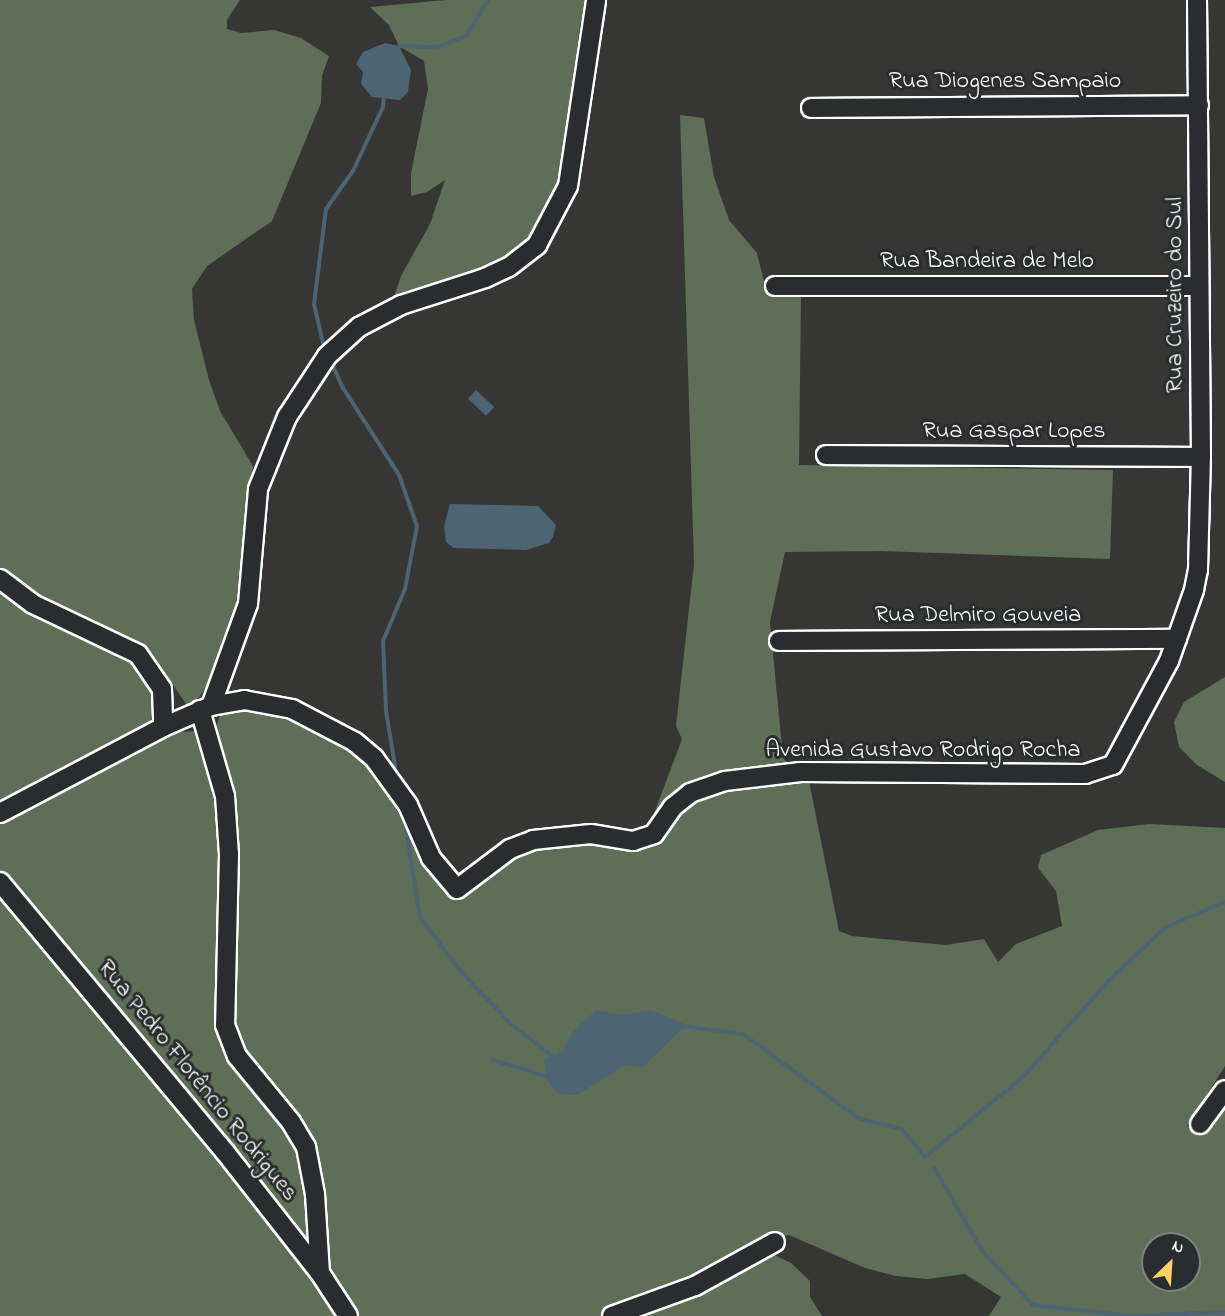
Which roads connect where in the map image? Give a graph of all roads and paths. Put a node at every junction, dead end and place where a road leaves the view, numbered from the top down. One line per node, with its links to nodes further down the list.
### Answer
1 (596, 0): 13 (street)
2 (1197, 0): 3 (street, Rua Cruzeiro do Sul)
3 (1199, 105): 4 (street, Rua Diogenes Sampaio); 6 (street, Rua Cruzeiro do Sul)
4 (811, 108)
5 (776, 286): 6 (street, Rua Bandeira de Melo)
6 (1198, 286): 8 (street, Rua Cruzeiro do Sul)
7 (826, 455): 8 (street, Rua Gaspar Lopes)
8 (1201, 457): 10 (street, Rua Cruzeiro do Sul)
9 (0, 579): 14 (street)
10 (1194, 590): 11 (street, Avenida Gustavo Rodrigo Rocha)
11 (1177, 639): 12 (street, Rua Delmiro Gouveia); 13 (street, Avenida Gustavo Rodrigo Rocha)
12 (779, 640)
13 (205, 708): 14 (street); 20 (street)
14 (163, 727): 15 (street)
15 (0, 813)
16 (0, 882): 20 (street, Rua Pedro Florêncio Rodrigues)
17 (1225, 1089): 18 (street)
18 (1200, 1124)
19 (775, 1242): 22 (street)
20 (320, 1273): 21 (street, Rua Pedro Florêncio Rodrigues)
21 (348, 1316)
22 (612, 1316)

